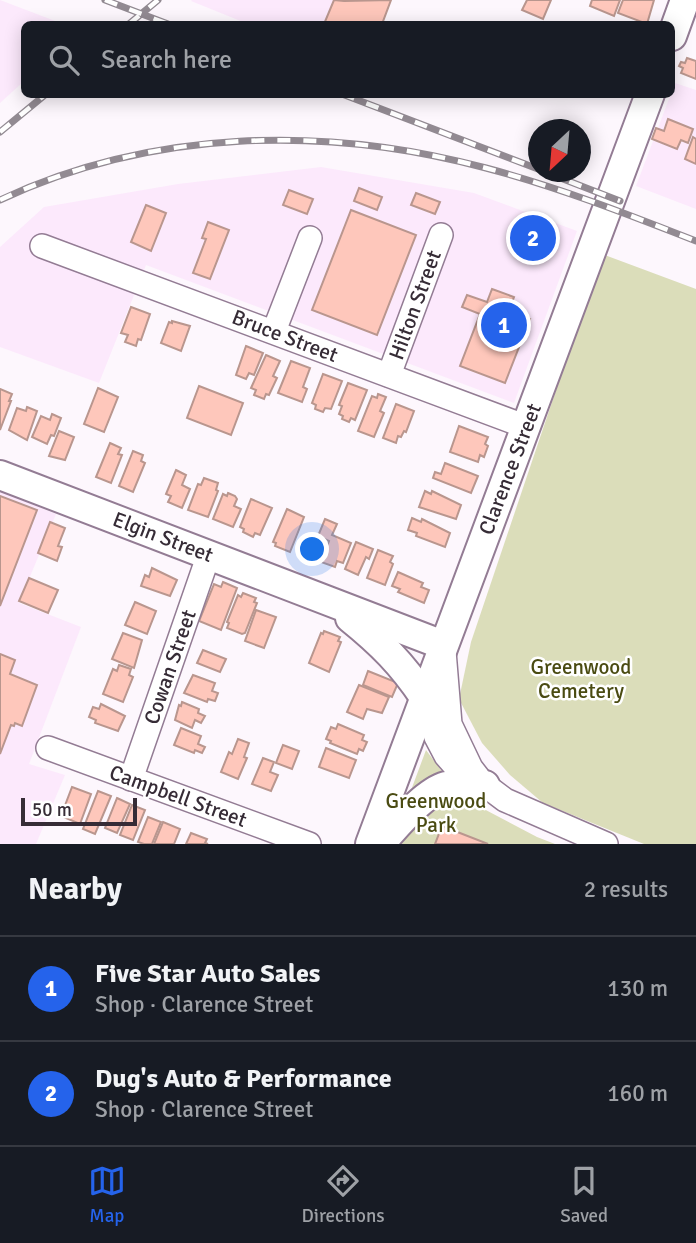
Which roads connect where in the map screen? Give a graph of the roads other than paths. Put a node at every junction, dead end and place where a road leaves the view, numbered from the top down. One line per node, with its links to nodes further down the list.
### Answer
1 (685, 0): 2 (main road)
2 (675, 26)
3 (649, 98): 9 (main road, Clarence Street)
4 (441, 235): 8 (street, Hilton Street)
5 (310, 238): 7 (street)
6 (42, 246): 7 (street, Bruce Street)
7 (274, 331): 8 (street, Bruce Street)
8 (389, 375): 9 (street, Bruce Street)
9 (527, 427): 13 (main road, Clarence Street)
10 (0, 475): 11 (main road, Elgin Street)
11 (209, 555): 12 (main road, Elgin Street); 16 (street, Cowan Street)
12 (326, 600): 13 (main road, Elgin Street); 14 (main road, Elgin Street)
13 (443, 645): 14 (main road, Clarence Street); 17 (street)
14 (424, 697): 17 (street); 19 (main road, Clarence Street)
15 (48, 748): 16 (street, Campbell Street)
16 (131, 779): 18 (street, Campbell Street)
17 (485, 785): 20 (main road); 21 (street)
18 (309, 844)
19 (370, 844)
20 (380, 844)
21 (606, 844)

